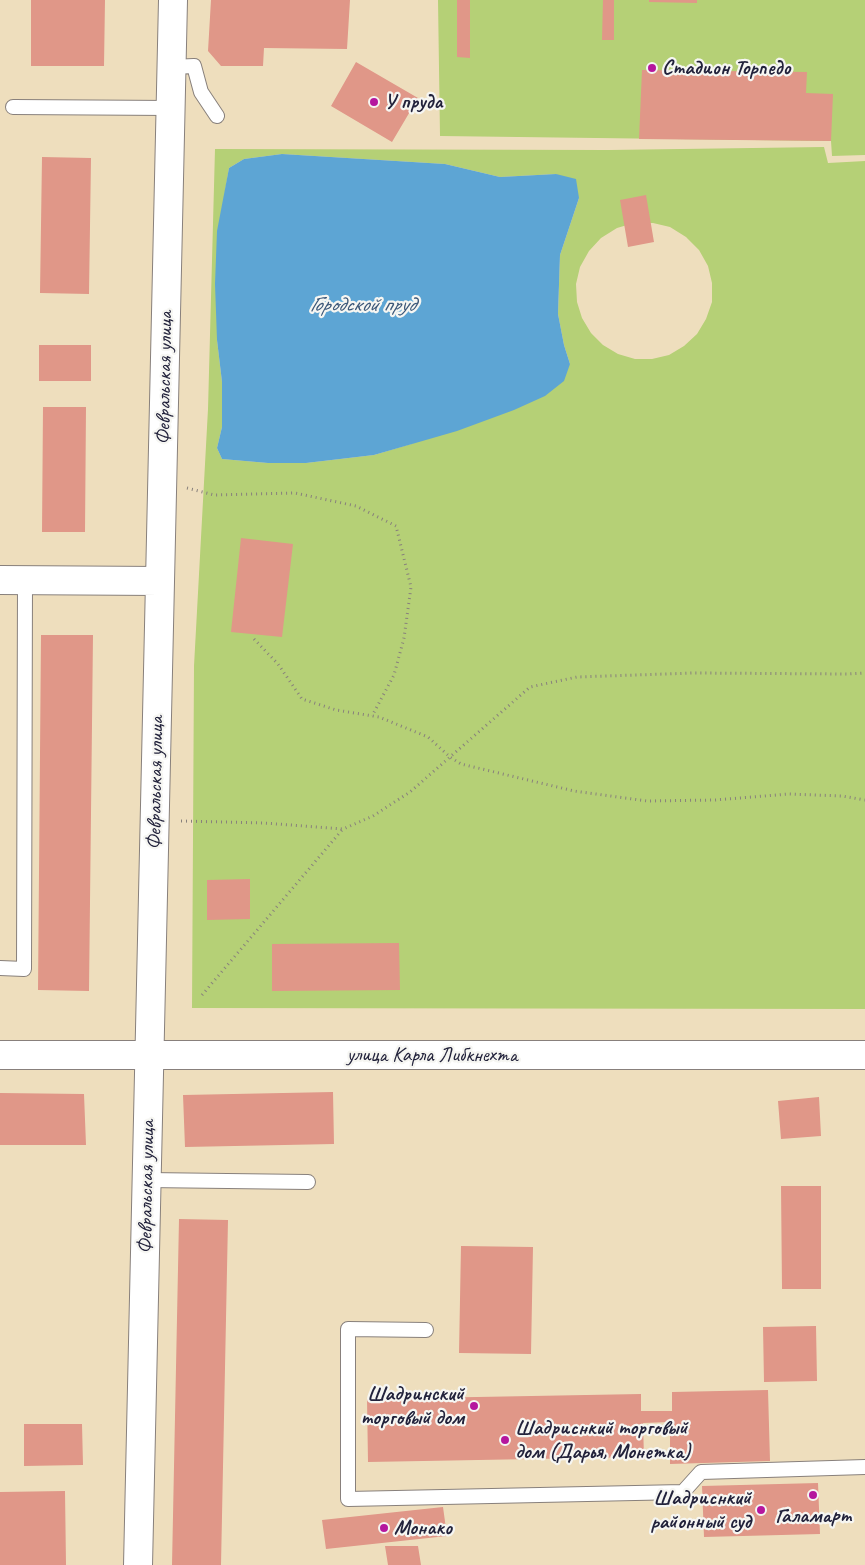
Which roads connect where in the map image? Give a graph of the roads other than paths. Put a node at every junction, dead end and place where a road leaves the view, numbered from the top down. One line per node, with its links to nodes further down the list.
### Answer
1 (173, 0): 2 (street, Февральская улица)
2 (171, 66): 4 (street, Февральская улица); 5 (lane)
3 (13, 107): 4 (lane)
4 (170, 108): 7 (street, Февральская улица)
5 (217, 116)
6 (12, 581): 7 (street); 8 (lane)
7 (160, 581): 11 (street, Февральская улица)
8 (0, 968)
9 (865, 1054): 11 (street, улица Карла Либкнехта)
10 (0, 1056): 11 (street, улица Карла Либкнехта)
11 (150, 1056): 12 (street, Февральская улица)
12 (147, 1180): 13 (lane); 16 (street, Февральская улица)
13 (308, 1182)
14 (426, 1330): 15 (lane)
15 (865, 1467)
16 (138, 1565)

